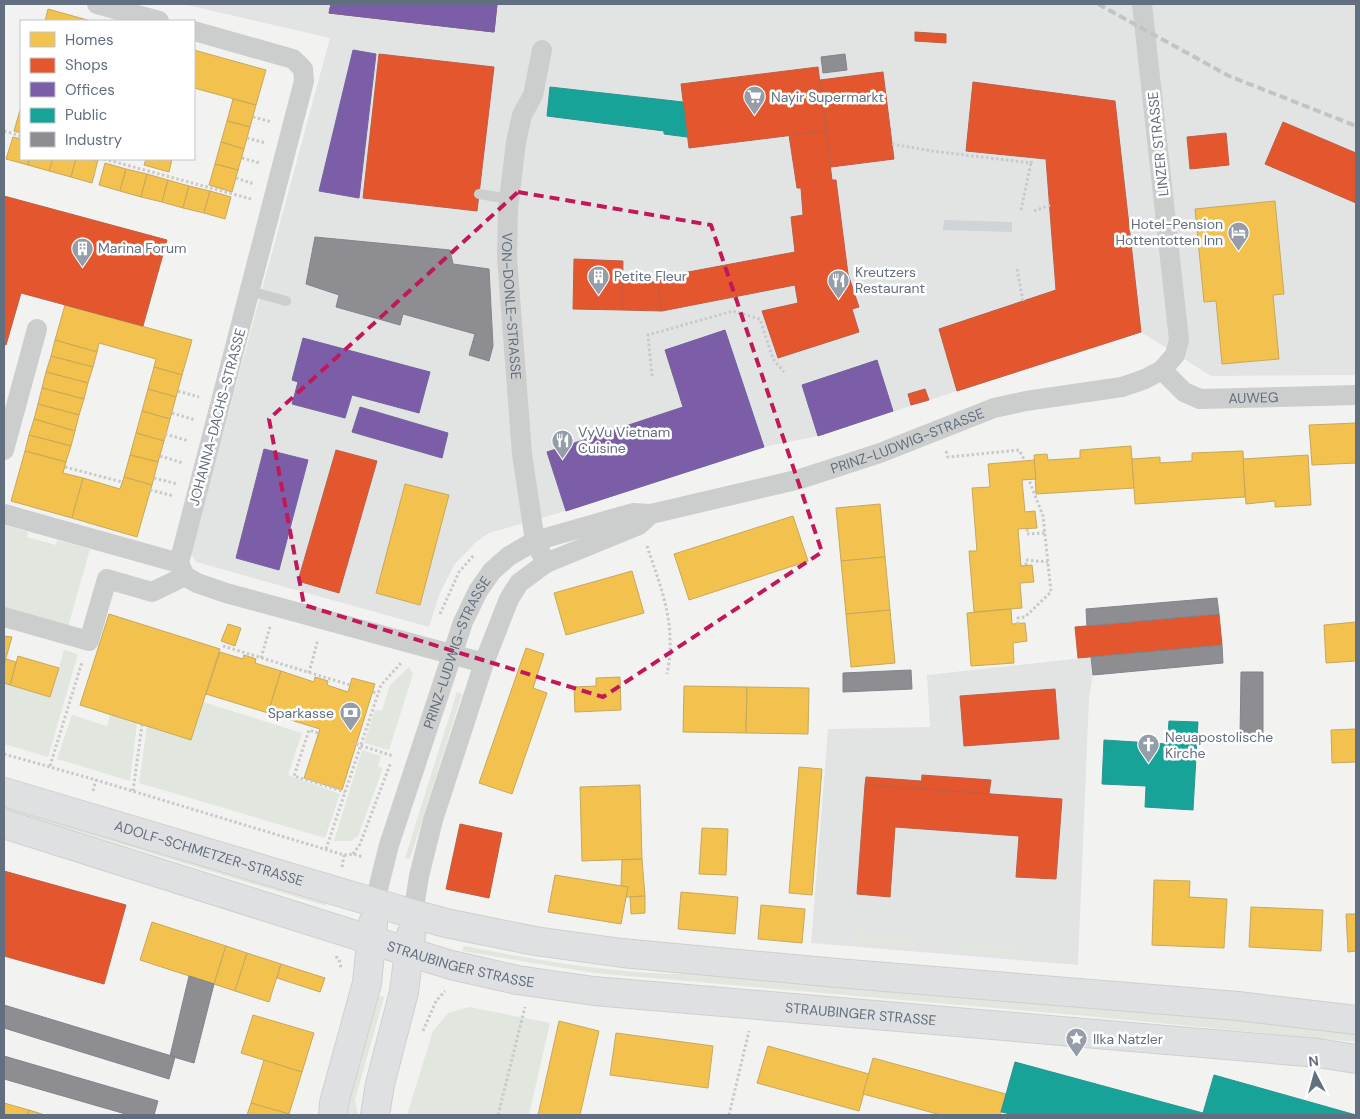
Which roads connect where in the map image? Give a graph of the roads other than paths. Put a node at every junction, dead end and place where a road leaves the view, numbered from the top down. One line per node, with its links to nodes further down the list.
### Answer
1 (97, 4): 3 (street)
2 (1142, 4): 11 (street, LINZER STRASSE)
3 (155, 20)
4 (195, 31): 8 (street, JOHANNA-DACHS-STRASSE)
5 (542, 50): 7 (street, VON-DONLE-STRASSE)
6 (479, 194): 7 (lane)
7 (509, 199): 16 (street, VON-DONLE-STRASSE)
8 (250, 291): 9 (lane); 18 (street, JOHANNA-DACHS-STRASSE)
9 (286, 300)
10 (37, 329): 13 (street)
11 (1162, 370): 12 (street, AUWEG); 15 (street, PRINZ-LUDWIG-STRASSE)
12 (1356, 395)
13 (4, 450)
14 (4, 514): 18 (street)
15 (645, 519): 16 (street, PRINZ-LUDWIG-STRASSE); 17 (street, PRINZ-LUDWIG-STRASSE)
16 (535, 541): 17 (street, VON-DONLE-STRASSE); 20 (street, PRINZ-LUDWIG-STRASSE)
17 (546, 563): 21 (street, PRINZ-LUDWIG-STRASSE)
18 (182, 569): 19 (street); 20 (street)
19 (4, 617)
20 (453, 654): 21 (street); 24 (street, PRINZ-LUDWIG-STRASSE)
21 (484, 663): 25 (street, PRINZ-LUDWIG-STRASSE)
22 (4, 792): 24 (main road, ADOLF-SCHMETZER-STRASSE)
23 (4, 824): 26 (main road)
24 (375, 901): 25 (main road, ADOLF-SCHMETZER-STRASSE); 26 (main road)
25 (414, 914): 27 (main road); 28 (main road)
26 (371, 940): 27 (main road, STRAUBINGER STRASSE); 30 (main road)
27 (409, 952): 29 (main road, STRAUBINGER STRASSE); 31 (main road)
28 (1356, 1020)
29 (1356, 1058)
30 (333, 1115)
31 (375, 1115)

